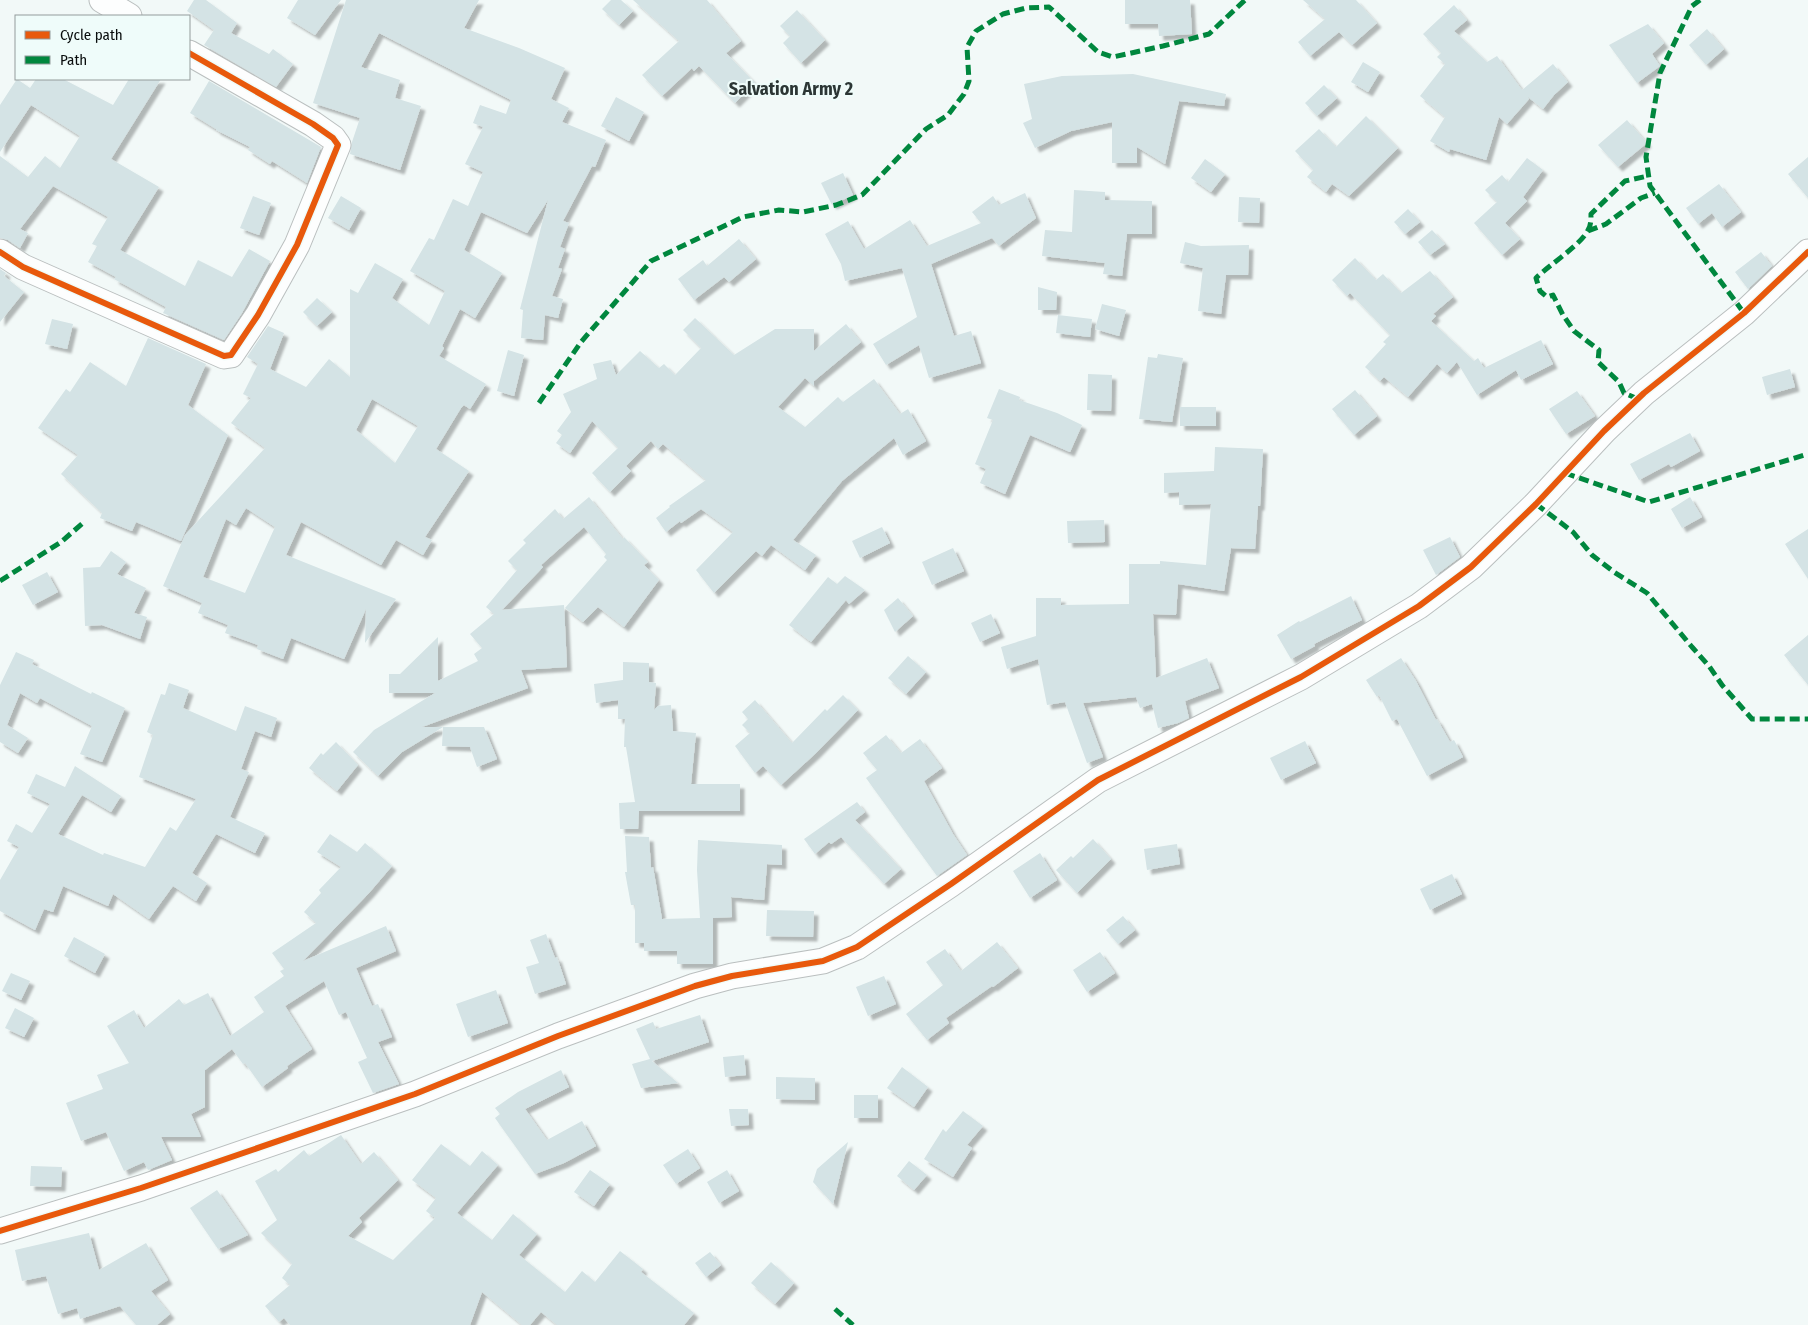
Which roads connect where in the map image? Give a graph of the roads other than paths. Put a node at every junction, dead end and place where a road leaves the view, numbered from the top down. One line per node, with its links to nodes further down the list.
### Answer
1 (102, 0): 2 (street)
2 (127, 15)
3 (190, 54): 4 (street)
4 (0, 252)
5 (1808, 252): 6 (street)
6 (0, 1231)

